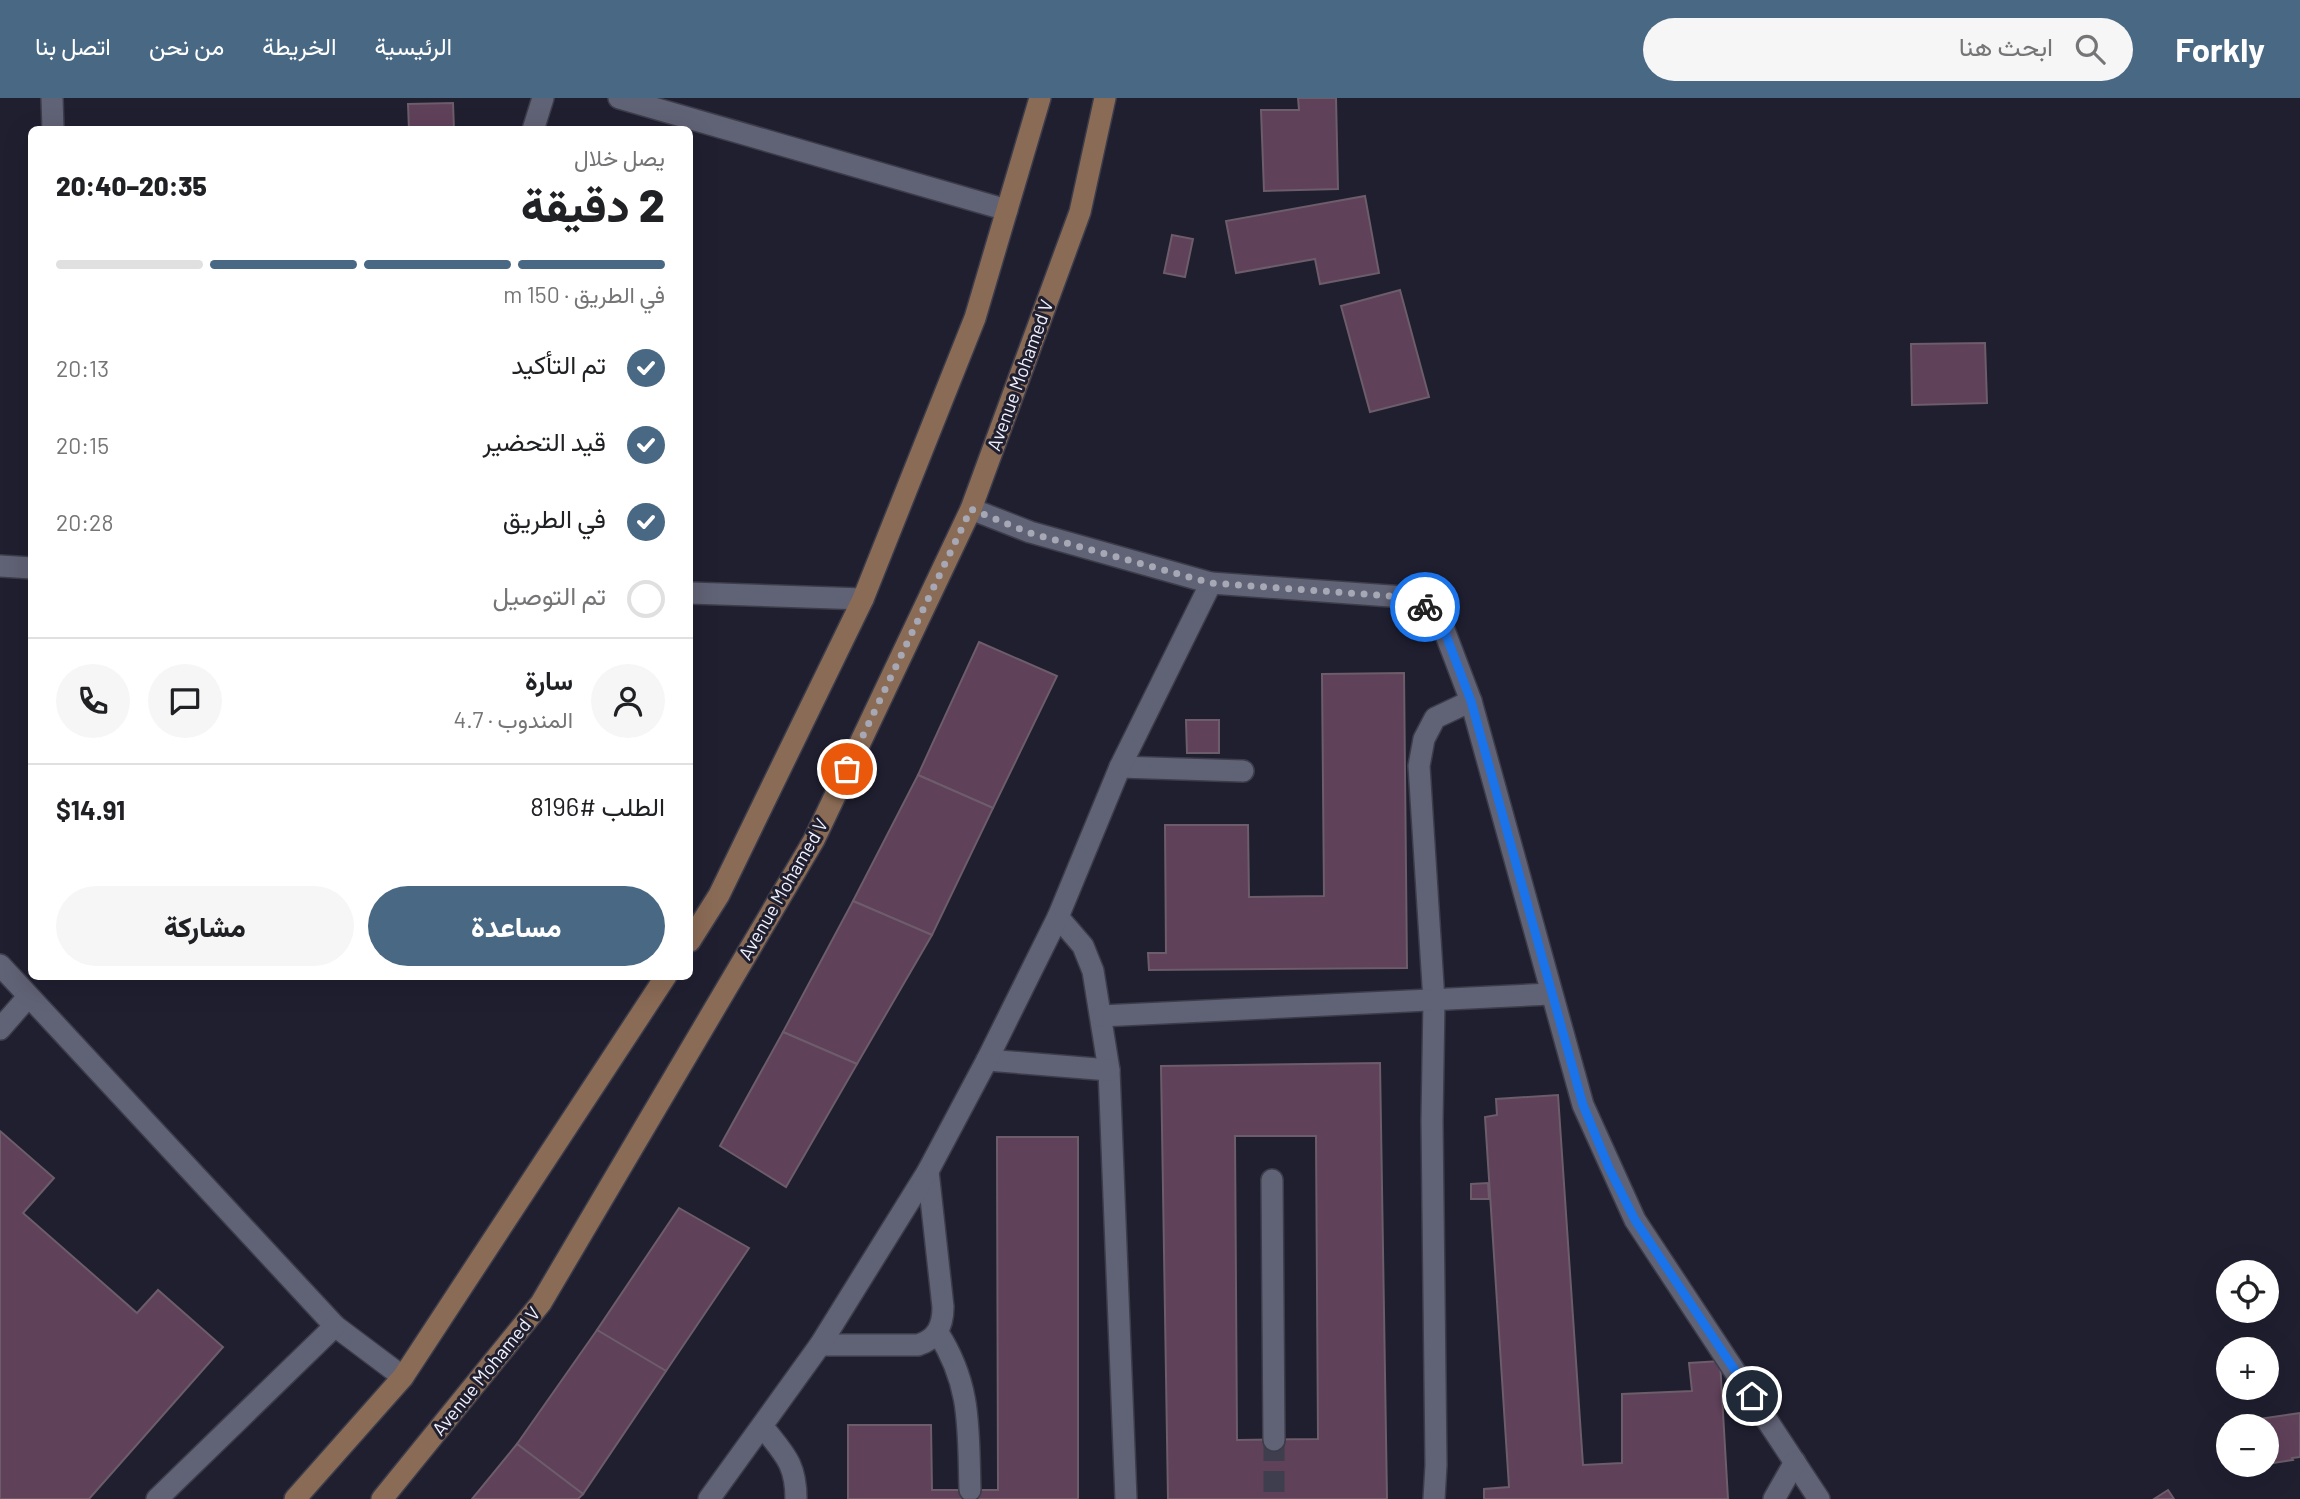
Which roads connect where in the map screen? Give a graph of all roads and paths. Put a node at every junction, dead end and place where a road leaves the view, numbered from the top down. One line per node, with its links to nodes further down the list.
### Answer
1 (52, 98): 6 (street)
2 (543, 98): 7 (street)
3 (619, 98): 8 (street)
4 (1040, 98): 8 (street)
5 (1105, 98): 9 (street, Avenue Mohamed V)
6 (53, 126)
7 (534, 126)
8 (1007, 210): 14 (street)
9 (971, 509): 12 (street); 41 (street, Avenue Mohamed V)
10 (0, 566): 11 (street)
11 (28, 568)
12 (1211, 583): 15 (street); 16 (street)
13 (693, 593): 14 (street)
14 (863, 598): 19 (street)
15 (1471, 701): 22 (street); 24 (street)
16 (1120, 767): 17 (street); 18 (street)
17 (1243, 771)
18 (1058, 917): 25 (street); 27 (street)
19 (693, 935)
20 (0, 965): 23 (street)
21 (663, 980): 34 (street)
22 (1551, 993): 24 (street); 37 (street)
23 (28, 997): 26 (street); 31 (street)
24 (1434, 1001): 25 (street); 45 (street)
25 (1101, 1016): 28 (street)
26 (0, 1029)
27 (987, 1060): 28 (street); 29 (street)
28 (1109, 1070): 44 (street)
29 (928, 1171): 32 (street); 33 (street)
30 (1272, 1180): 36 (street)
31 (335, 1326): 34 (street); 39 (street)
32 (938, 1333): 33 (street); 38 (street)
33 (820, 1345): 35 (street)
34 (403, 1377): 40 (street)
35 (763, 1427): 42 (street); 43 (street)
36 (1274, 1440)
37 (1795, 1462): 46 (street); 47 (street)
38 (970, 1490)
39 (157, 1499)
40 (295, 1499)
41 (382, 1499)
42 (709, 1499)
43 (796, 1499)
44 (1126, 1499)
45 (1434, 1499)
46 (1774, 1499)
47 (1819, 1499)

